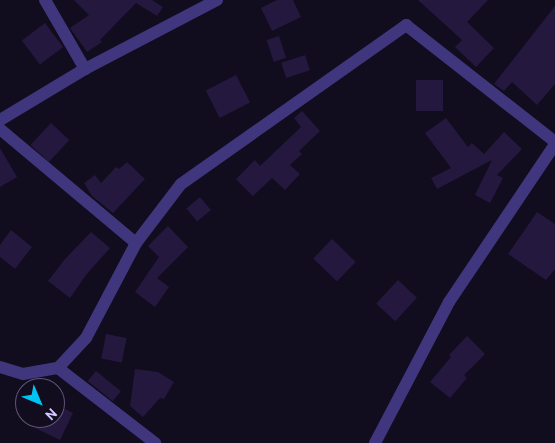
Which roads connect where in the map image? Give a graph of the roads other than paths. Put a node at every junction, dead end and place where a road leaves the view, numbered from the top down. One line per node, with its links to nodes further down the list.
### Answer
1 (45, 0): 3 (street)
2 (217, 0): 3 (street)
3 (85, 70): 4 (street)
4 (0, 120)
5 (0, 129): 7 (street)
6 (555, 143): 7 (street); 11 (street)
7 (136, 243): 9 (street)
8 (0, 367): 9 (street)
9 (58, 368): 10 (street)
10 (155, 443)
11 (375, 443)

